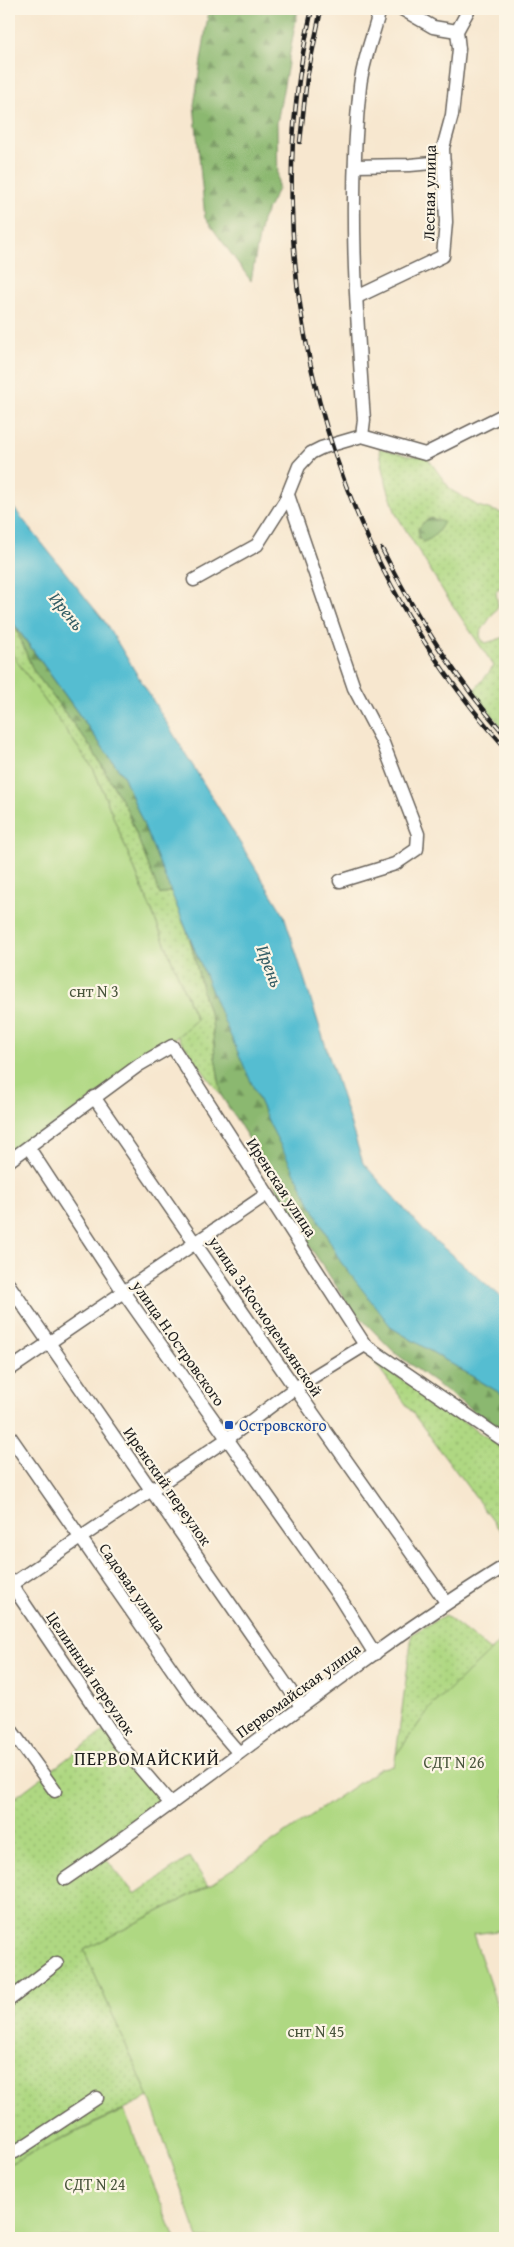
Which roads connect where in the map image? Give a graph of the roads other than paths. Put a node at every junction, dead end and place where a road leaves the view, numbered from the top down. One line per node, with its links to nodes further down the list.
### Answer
1 (380, 9): 6 (street)
2 (402, 9): 4 (street)
3 (469, 9): 4 (street)
4 (457, 30): 5 (street, Лесная улица)
5 (444, 162): 6 (street); 7 (street, Лесная улица)
6 (355, 166): 7 (street)
7 (357, 297): 9 (street)
8 (504, 416): 9 (street)
9 (362, 436): 10 (street)
10 (288, 495): 11 (street); 12 (street)
11 (194, 580)
12 (340, 881)
13 (94, 1097): 14 (street); 16 (street, Иренская улица); 17 (street, улица З.Космодемьянской)
14 (29, 1148): 15 (street); 19 (street, улица Н.Островского)
15 (9, 1161)
16 (268, 1194): 17 (street); 21 (street, Иренская улица)
17 (195, 1242): 19 (street); 23 (street, улица З.Космодемьянской)
18 (9, 1285): 20 (street, Иренский переулок)
19 (124, 1293): 20 (street); 25 (street, улица Н.Островского)
20 (48, 1342): 22 (street); 27 (street, Иренский переулок)
21 (365, 1345): 23 (street); 26 (street)
22 (9, 1370)
23 (295, 1388): 25 (street); 31 (street, улица З.Космодемьянской)
24 (9, 1435): 28 (street, Садовая улица)
25 (227, 1439): 27 (street); 32 (street, улица Н.Островского)
26 (505, 1441)
27 (150, 1489): 28 (street); 33 (street, Иренский переулок)
28 (78, 1538): 30 (street); 35 (street, Садовая улица)
29 (505, 1566): 31 (street, Первомайская улица)
30 (10, 1584): 37 (street, Целинный переулок)
31 (446, 1602): 32 (street, Первомайская улица)
32 (375, 1654): 33 (street, Первомайская улица)
33 (301, 1706): 35 (street, Первомайская улица)
34 (9, 1727): 36 (street)
35 (239, 1753): 37 (street, Первомайская улица)
36 (55, 1791)
37 (171, 1804): 38 (street, Первомайская улица)
38 (65, 1880)
39 (57, 1963): 40 (street)
40 (9, 2000)
41 (97, 2098): 42 (street)
42 (9, 2153)

